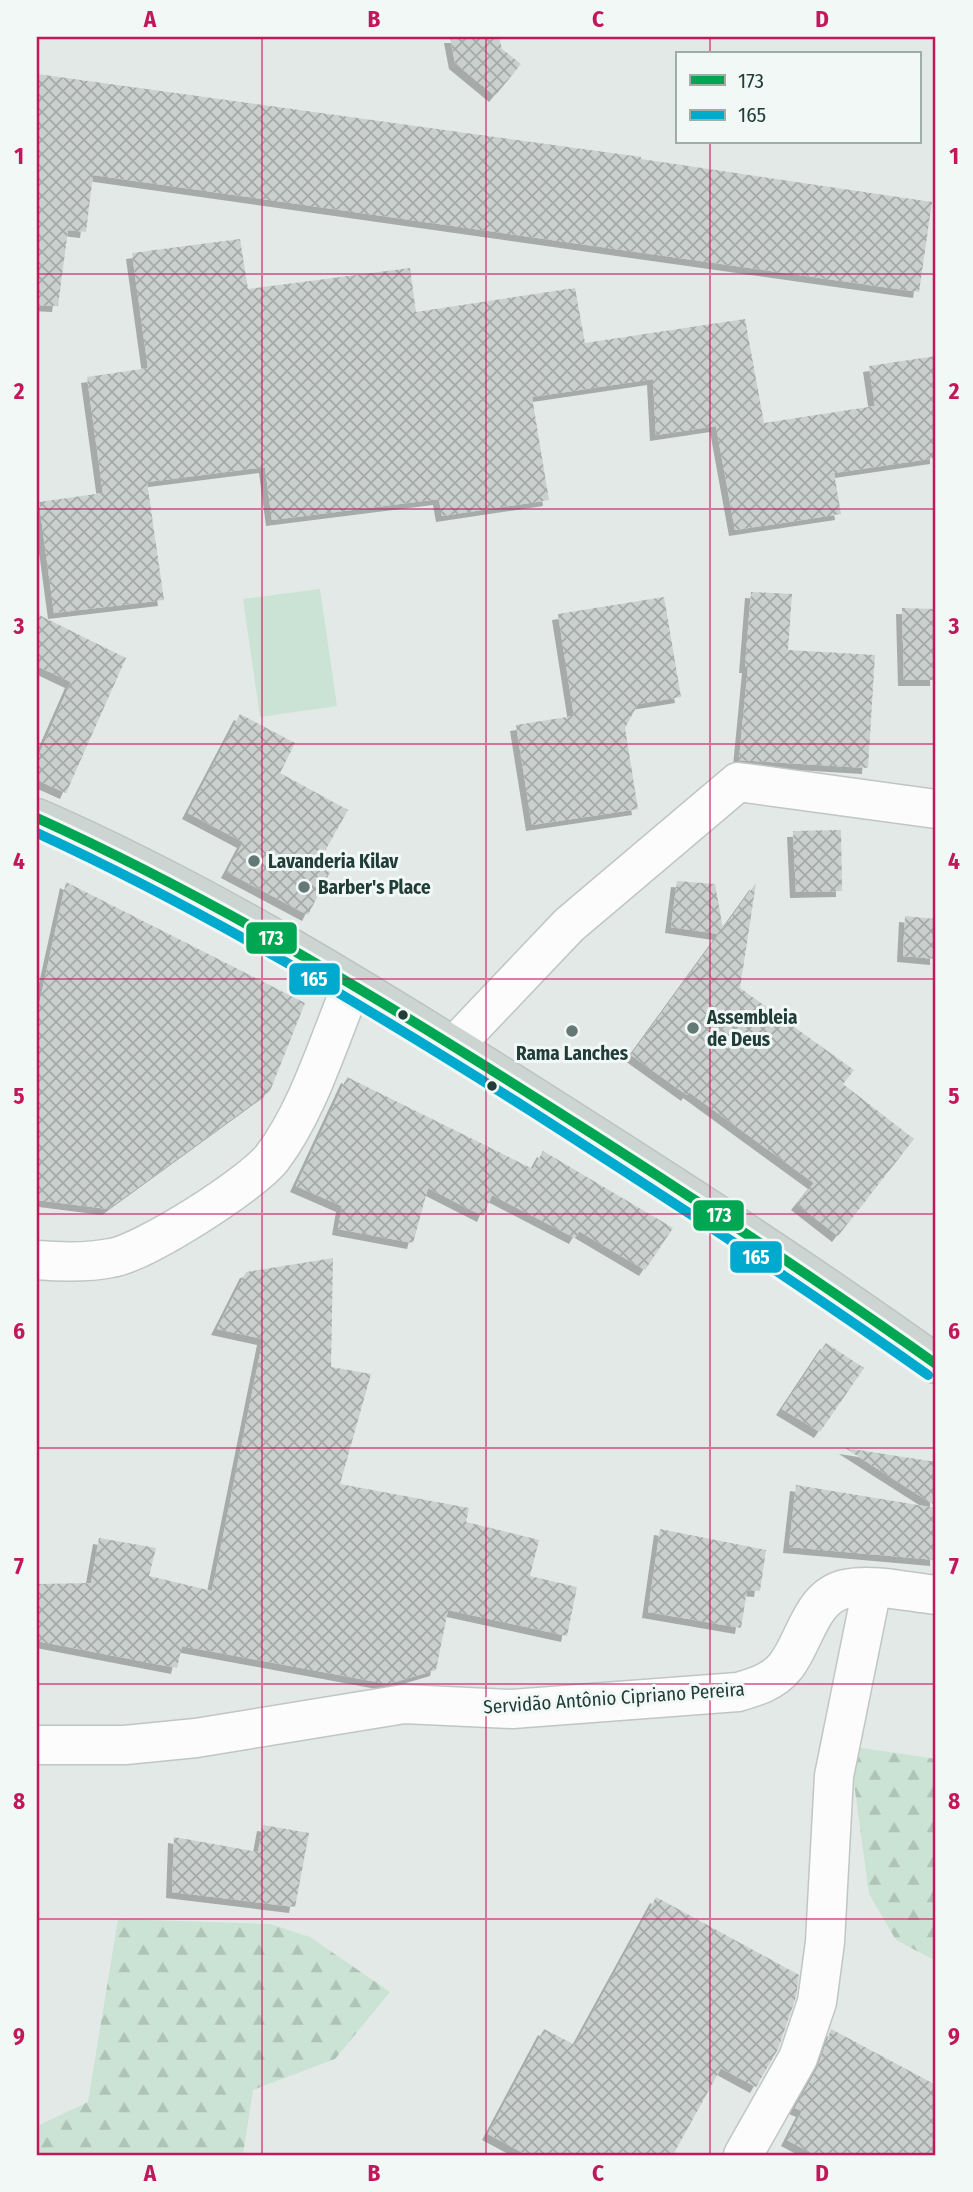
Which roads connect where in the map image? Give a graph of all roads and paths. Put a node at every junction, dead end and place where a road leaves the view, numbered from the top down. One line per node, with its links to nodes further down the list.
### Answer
1 (936, 809): 4 (street)
2 (37, 818): 3 (main road)
3 (352, 985): 4 (main road); 5 (street)
4 (453, 1046): 6 (main road)
5 (37, 1260)
6 (936, 1364)
7 (872, 1588): 8 (street, Servidão Antônio Cipriano Pereira); 9 (street, Servidão Antônio Cipriano Pereira); 10 (street)
8 (936, 1595)
9 (37, 1745)
10 (743, 2155)

